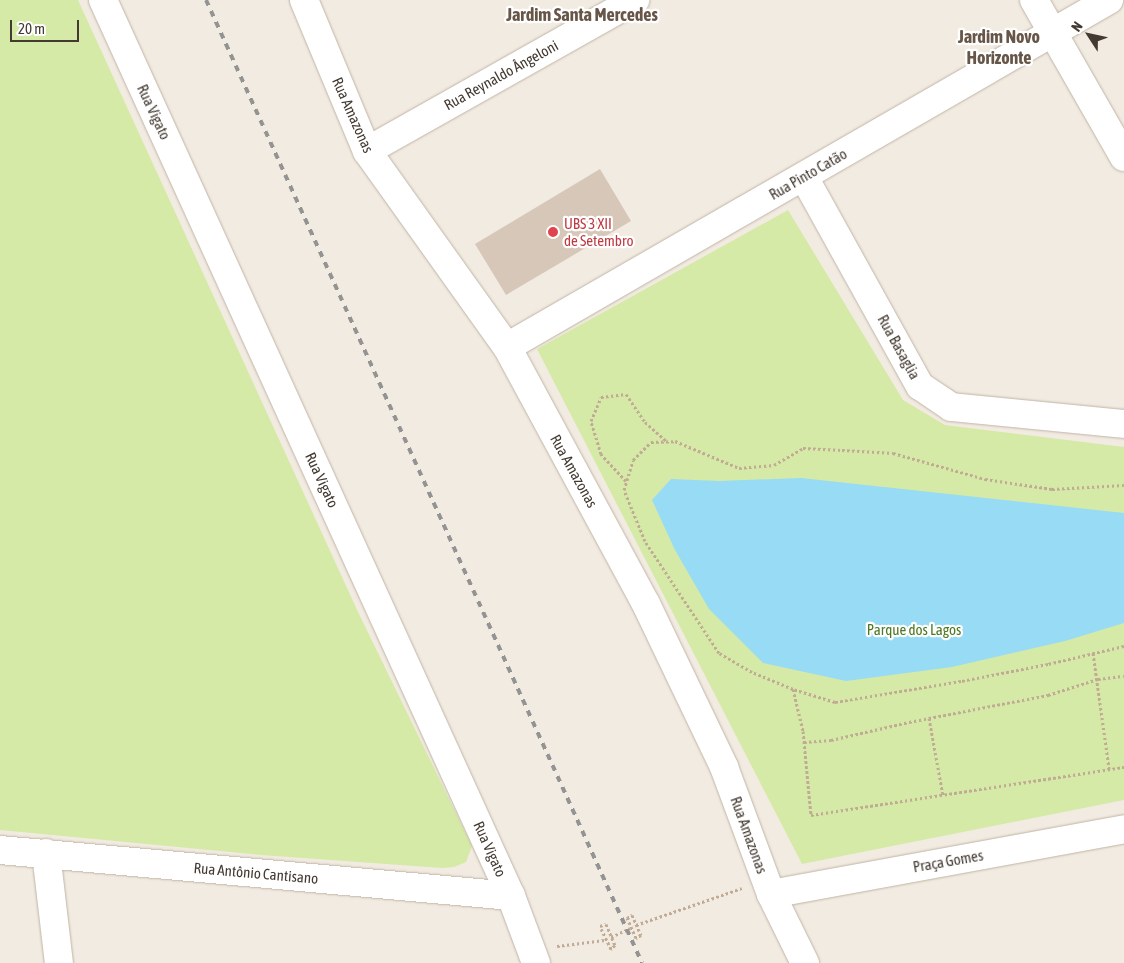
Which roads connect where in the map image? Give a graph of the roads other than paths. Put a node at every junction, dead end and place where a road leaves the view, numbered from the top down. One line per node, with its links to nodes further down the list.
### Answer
1 (103, 0): 16 (street, Rua Vigato)
2 (304, 0): 7 (street, Rua Amazonas)
3 (635, 0): 7 (street, Rua Reynaldo Ângeloni)
4 (1034, 0): 6 (street)
5 (1109, 0): 6 (street, Rua Pinto Catão)
6 (1053, 33): 8 (street); 9 (street, Rua Pinto Catão)
7 (367, 151): 10 (street, Rua Amazonas)
8 (1124, 156)
9 (804, 177): 10 (street, Rua Pinto Catão); 11 (street, Rua Basaglia)
10 (506, 347): 15 (street, Rua Amazonas)
11 (1124, 424)
12 (1124, 829): 15 (street, Praça Gomes)
13 (0, 850): 14 (street, Rua Antônio Cantisano)
14 (46, 853): 16 (street, Rua Antônio Cantisano); 18 (street)
15 (768, 887): 19 (street, Rua Amazonas)
16 (511, 896): 17 (street, Rua Vigato)
17 (534, 956)
18 (59, 963)
19 (804, 963)

